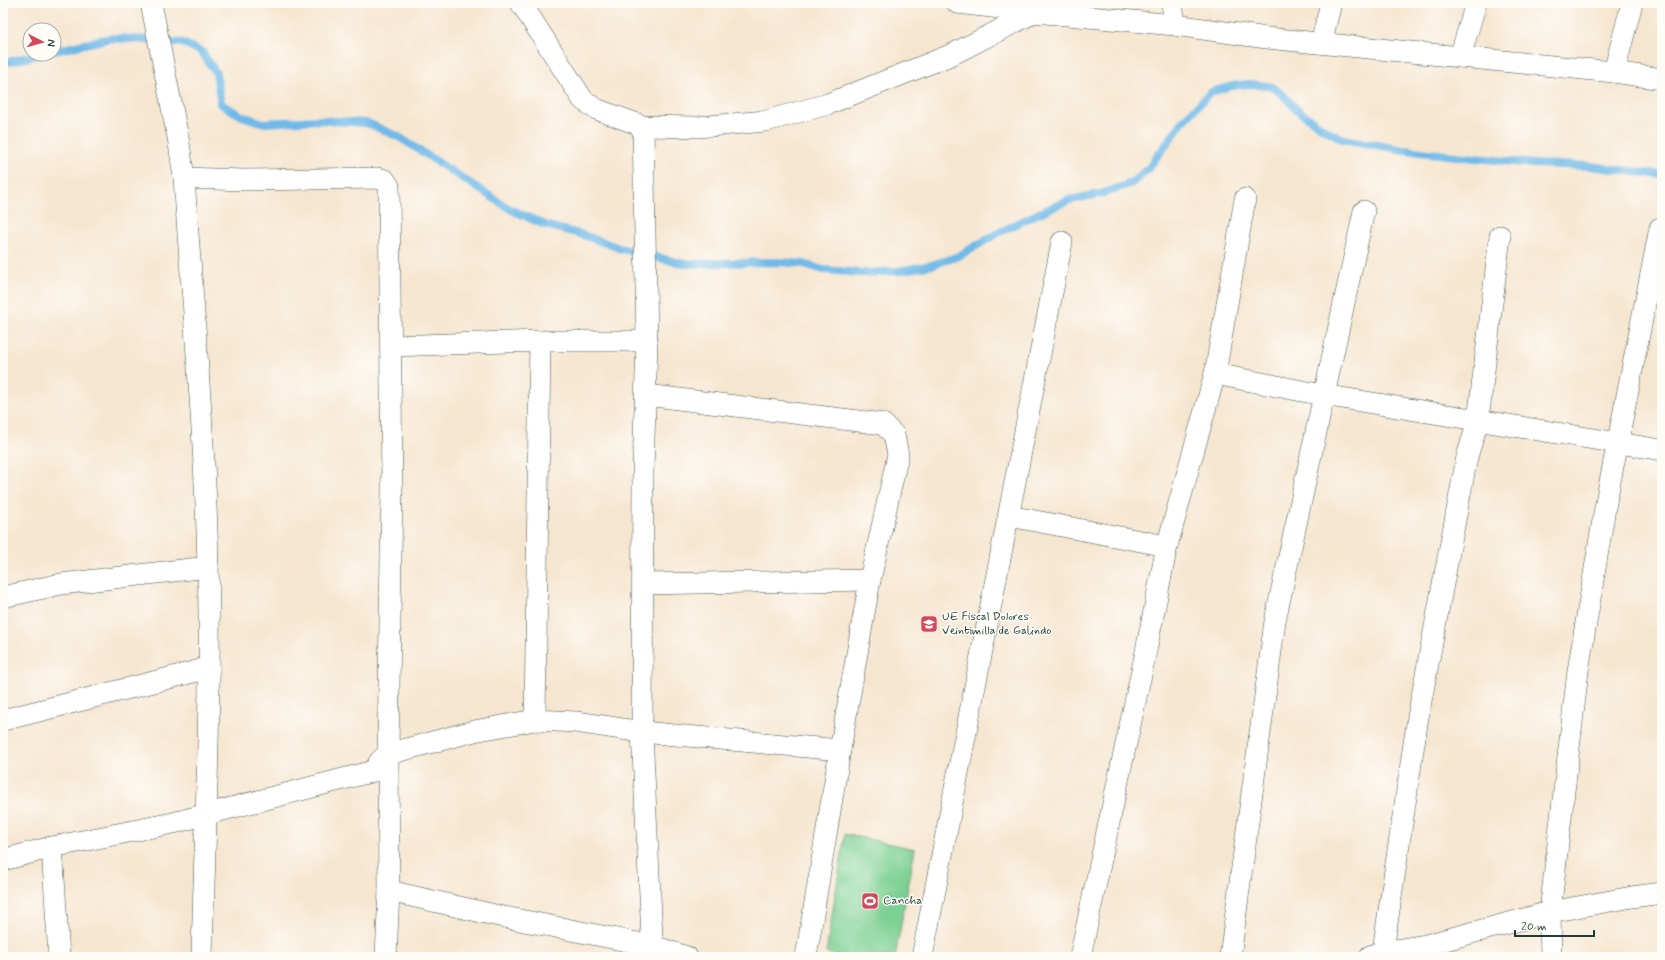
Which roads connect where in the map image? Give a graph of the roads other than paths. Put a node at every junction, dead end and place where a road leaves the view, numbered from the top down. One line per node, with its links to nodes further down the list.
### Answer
1 (151, 3): 15 (street)
2 (521, 3): 14 (street)
3 (957, 3): 8 (street)
4 (1172, 3): 9 (street)
5 (1331, 3): 10 (street)
6 (1476, 3): 11 (street)
7 (1632, 3): 12 (street)
8 (1034, 8): 9 (street); 14 (street)
9 (1175, 25): 10 (street)
10 (1321, 43): 11 (street)
11 (1460, 57): 12 (street)
12 (1614, 72): 13 (street)
13 (1662, 80)
14 (643, 126): 22 (street)
15 (184, 178): 23 (street); 32 (street)
16 (1245, 199): 24 (street)
17 (1364, 211): 26 (street)
18 (1660, 228): 28 (street)
19 (1500, 236): 27 (street)
20 (1062, 242): 30 (street)
21 (540, 341): 22 (street); 23 (street); 38 (street)
22 (647, 341): 25 (street)
23 (391, 346): 41 (street)
24 (1215, 374): 26 (street); 31 (street)
25 (646, 395): 33 (street); 34 (street)
26 (1323, 395): 27 (street); 57 (street)
27 (1478, 420): 28 (street); 49 (street)
28 (1617, 443): 29 (street); 47 (street)
29 (1662, 450)
30 (1008, 516): 31 (street); 55 (street)
31 (1167, 546): 56 (street)
32 (208, 567): 35 (street); 36 (street)
33 (870, 580): 34 (street); 40 (street)
34 (643, 584): 39 (street)
35 (3, 597)
36 (208, 668): 37 (street); 42 (street)
37 (3, 720)
38 (535, 720): 39 (street); 41 (street)
39 (642, 732): 40 (street); 48 (street)
40 (840, 750): 54 (street)
41 (388, 754): 42 (street); 45 (street)
42 (206, 813): 43 (street); 51 (street)
43 (52, 847): 44 (street); 50 (street)
44 (3, 860)
45 (389, 891): 48 (street); 52 (street)
46 (1662, 893): 47 (street)
47 (1550, 912): 49 (street); 58 (street)
48 (653, 951): 53 (street)
49 (1377, 955)
50 (59, 957)
51 (202, 957)
52 (386, 957)
53 (687, 957)
54 (806, 957)
55 (922, 957)
56 (1080, 957)
57 (1230, 957)
58 (1551, 957)

